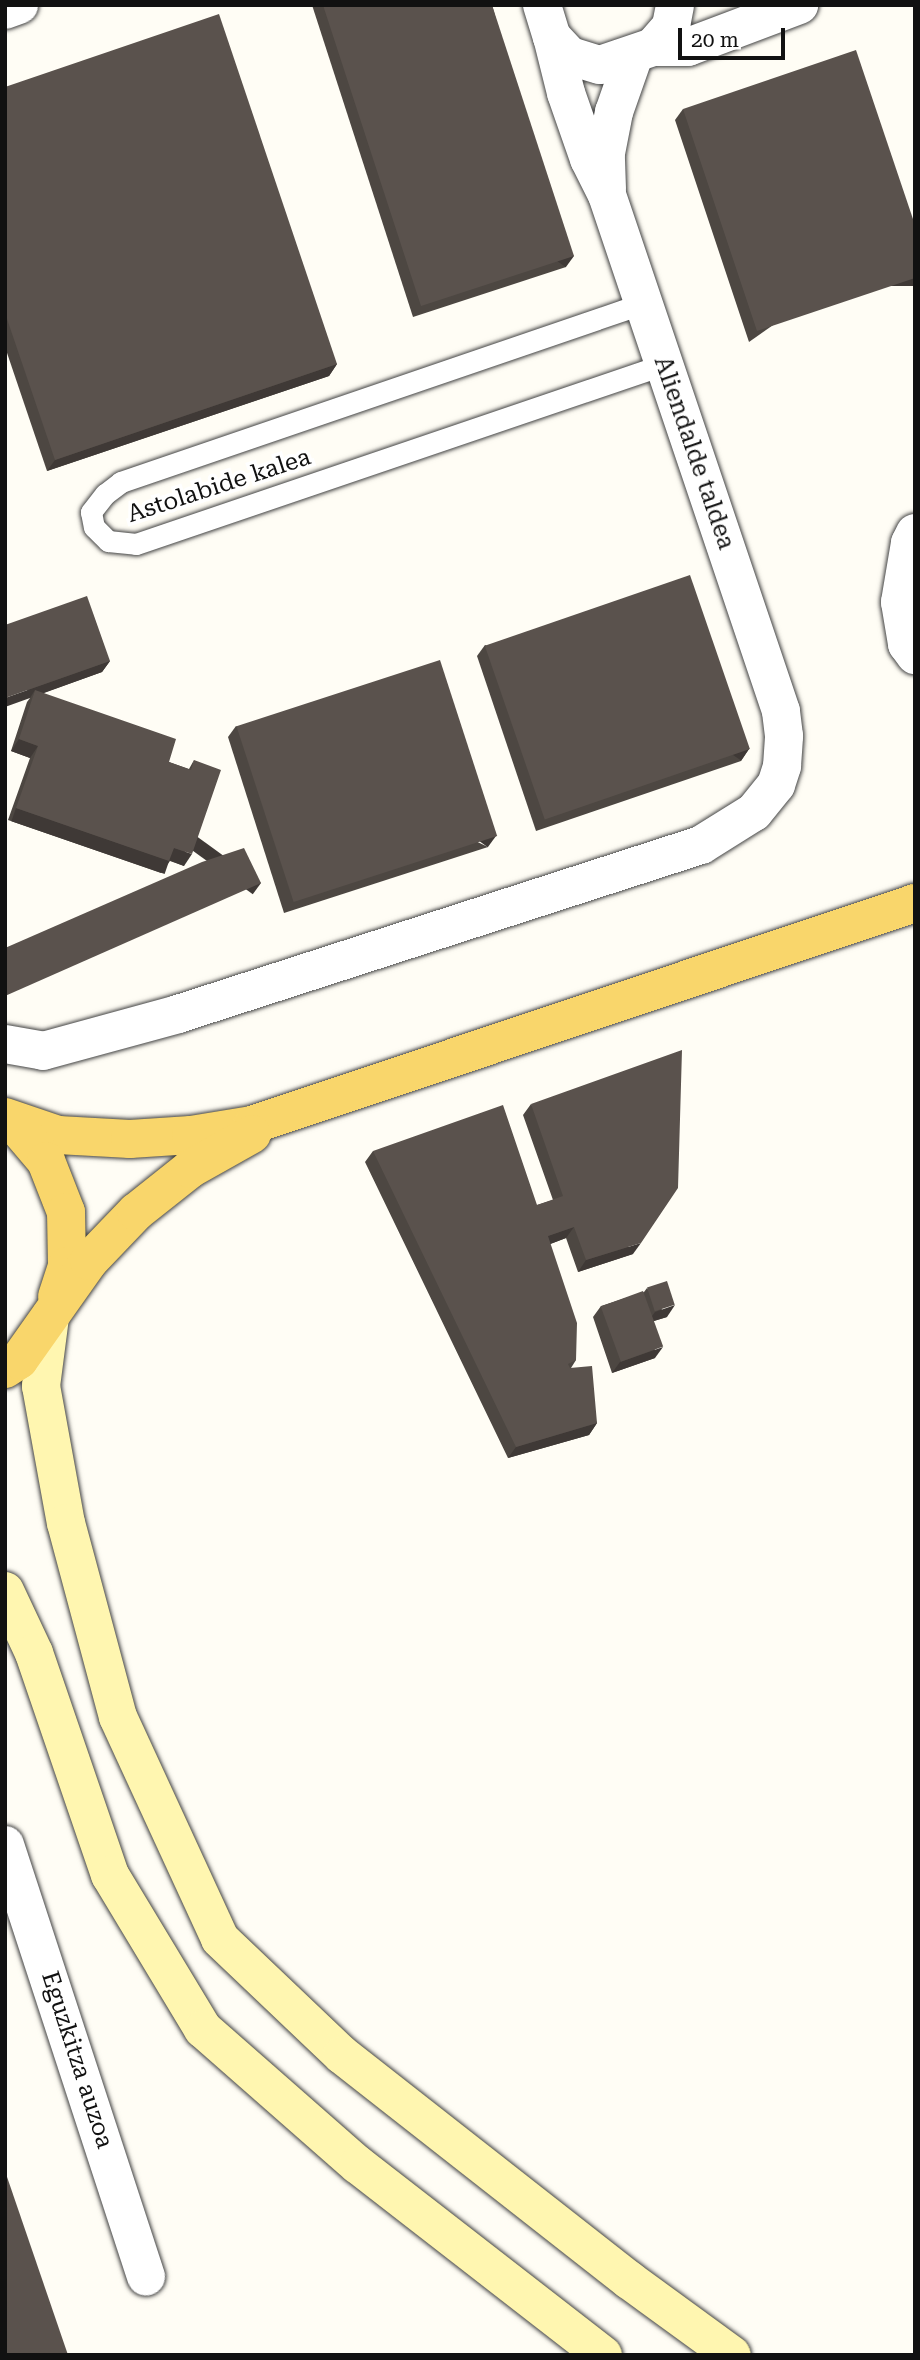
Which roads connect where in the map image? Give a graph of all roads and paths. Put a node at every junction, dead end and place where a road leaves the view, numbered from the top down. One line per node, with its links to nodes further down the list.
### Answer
1 (19, 5): 4 (street)
2 (675, 5): 6 (street, Aliendalde taldea)
3 (799, 5): 6 (street, Aliendalde taldea)
4 (5, 10)
5 (547, 21): 6 (street, Aliendalde taldea); 7 (street, Aliendalde taldea)
6 (644, 51): 7 (street, Aliendalde taldea)
7 (607, 195): 8 (street, Aliendalde taldea)
8 (644, 303): 9 (street, Aliendalde taldea); 9 (lane, Astolabide kalea)
9 (665, 364): 13 (street, Aliendalde taldea)
10 (915, 533): 11 (street)
11 (915, 655)
12 (915, 903): 14 (main road)
13 (5, 1044)
14 (310, 1106): 15 (main road); 16 (main road)
15 (8, 1119): 16 (main road)
16 (50, 1317): 17 (main road); 22 (main road)
17 (5, 1369)
18 (5, 1591): 21 (main road)
19 (5, 1845): 20 (street, Eguzkitza auzoa)
20 (146, 2277)
21 (603, 2355)
22 (732, 2355)

